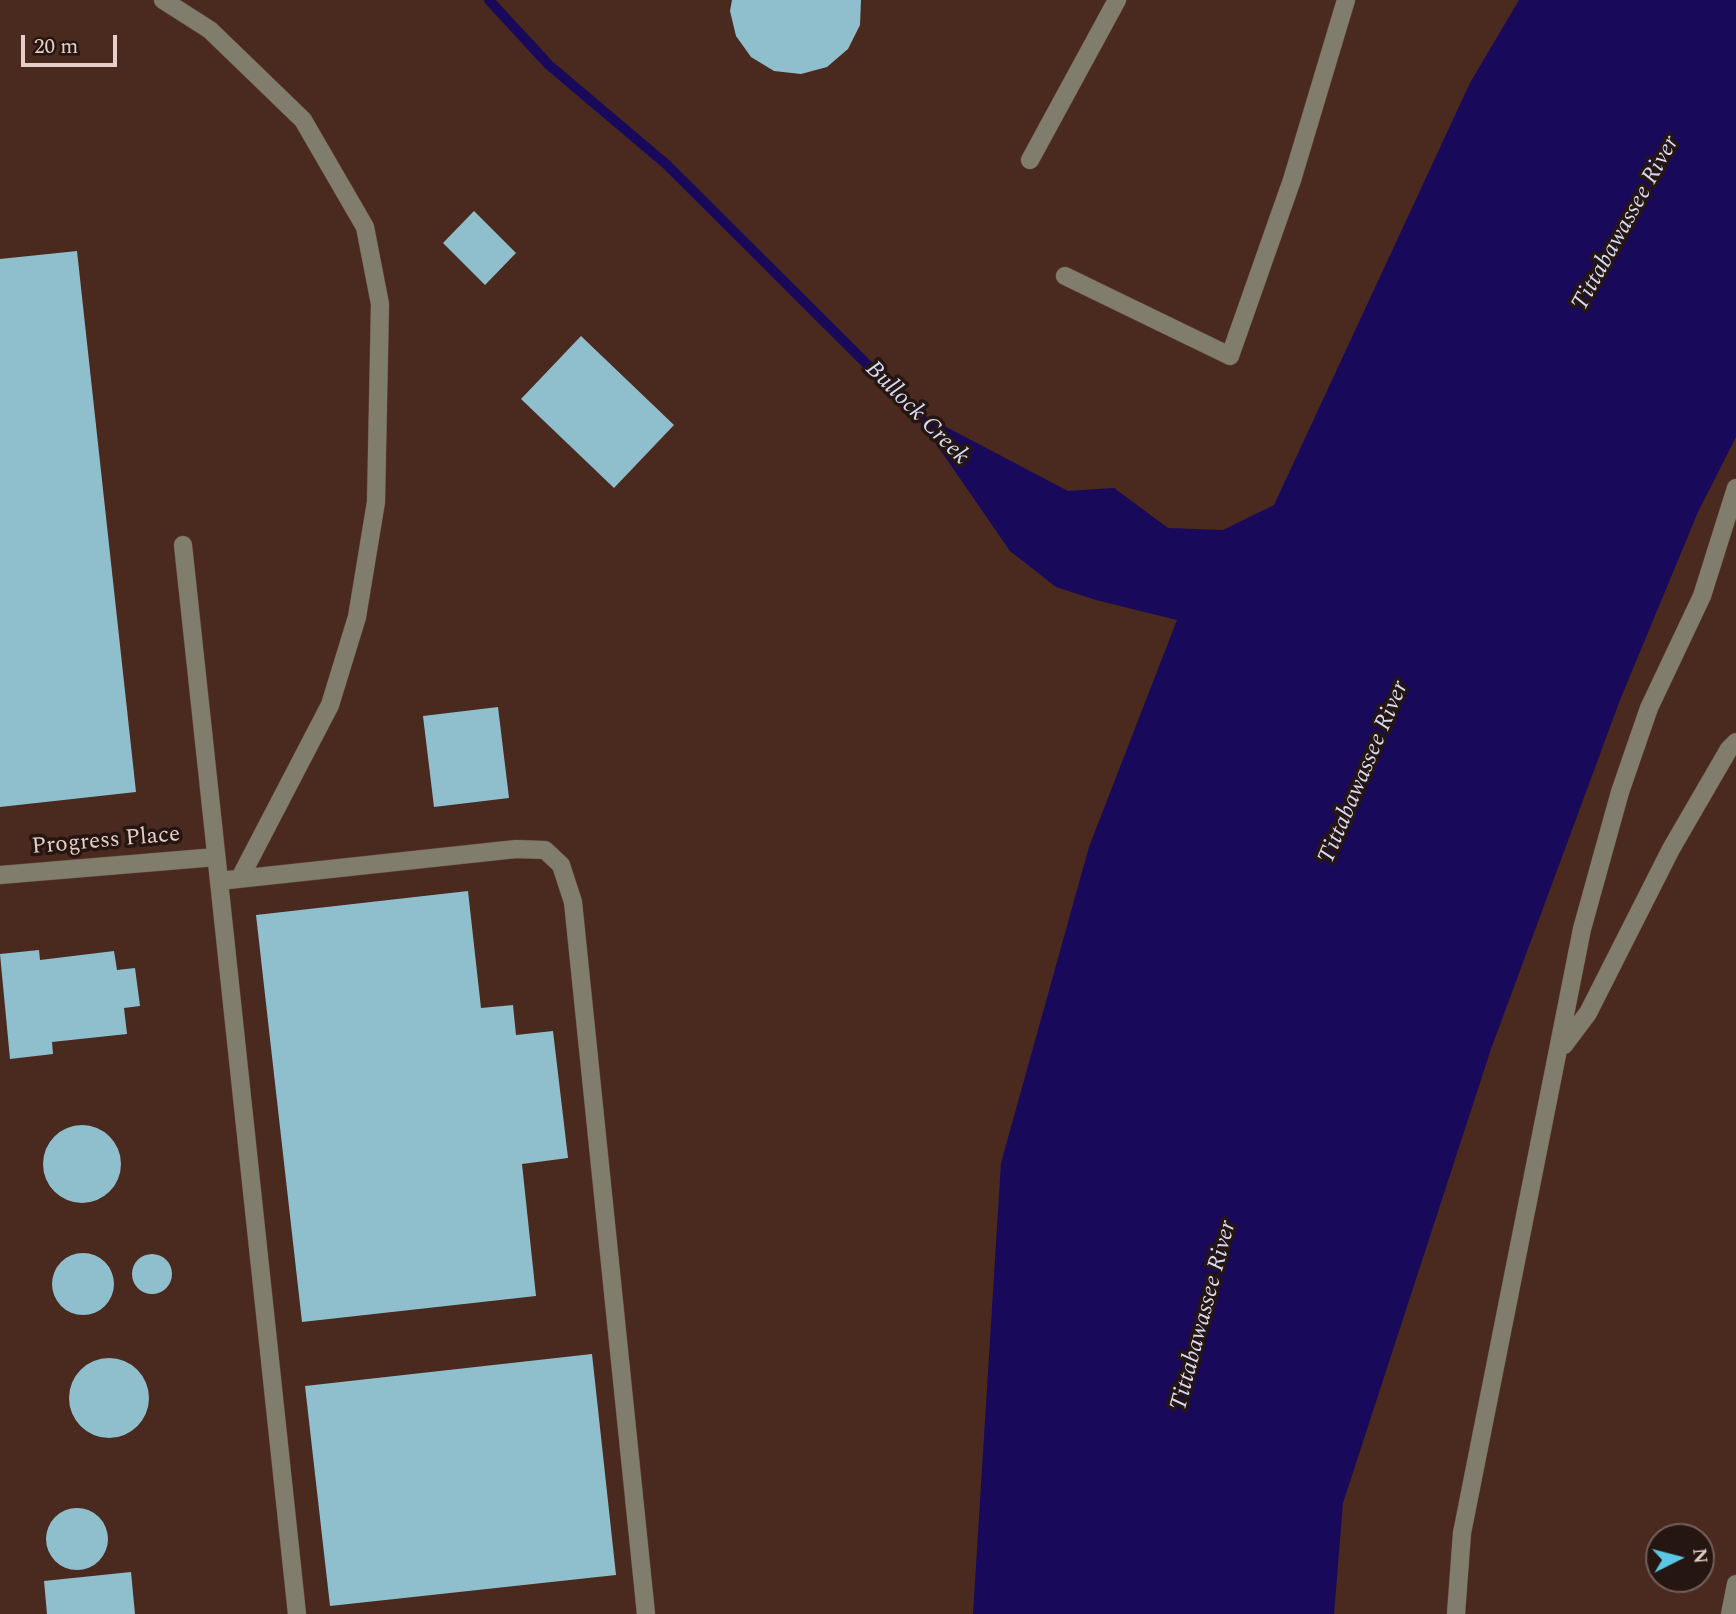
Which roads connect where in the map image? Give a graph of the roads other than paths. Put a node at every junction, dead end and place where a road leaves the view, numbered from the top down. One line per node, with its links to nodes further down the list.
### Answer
1 (163, 0): 11 (lane)
2 (1116, 0): 4 (lane)
3 (1346, 0): 5 (lane)
4 (1030, 160)
5 (1065, 276)
6 (1736, 488): 13 (lane)
7 (183, 545): 9 (lane)
8 (1736, 742): 13 (lane)
9 (216, 857): 10 (lane, Progress Place); 12 (lane)
10 (0, 875)
11 (240, 878): 12 (lane); 16 (lane)
12 (219, 881): 15 (lane)
13 (1559, 1051): 17 (lane)
14 (1736, 1584): 18 (lane)
15 (297, 1614)
16 (646, 1614)
17 (1456, 1614)
18 (1730, 1614)

